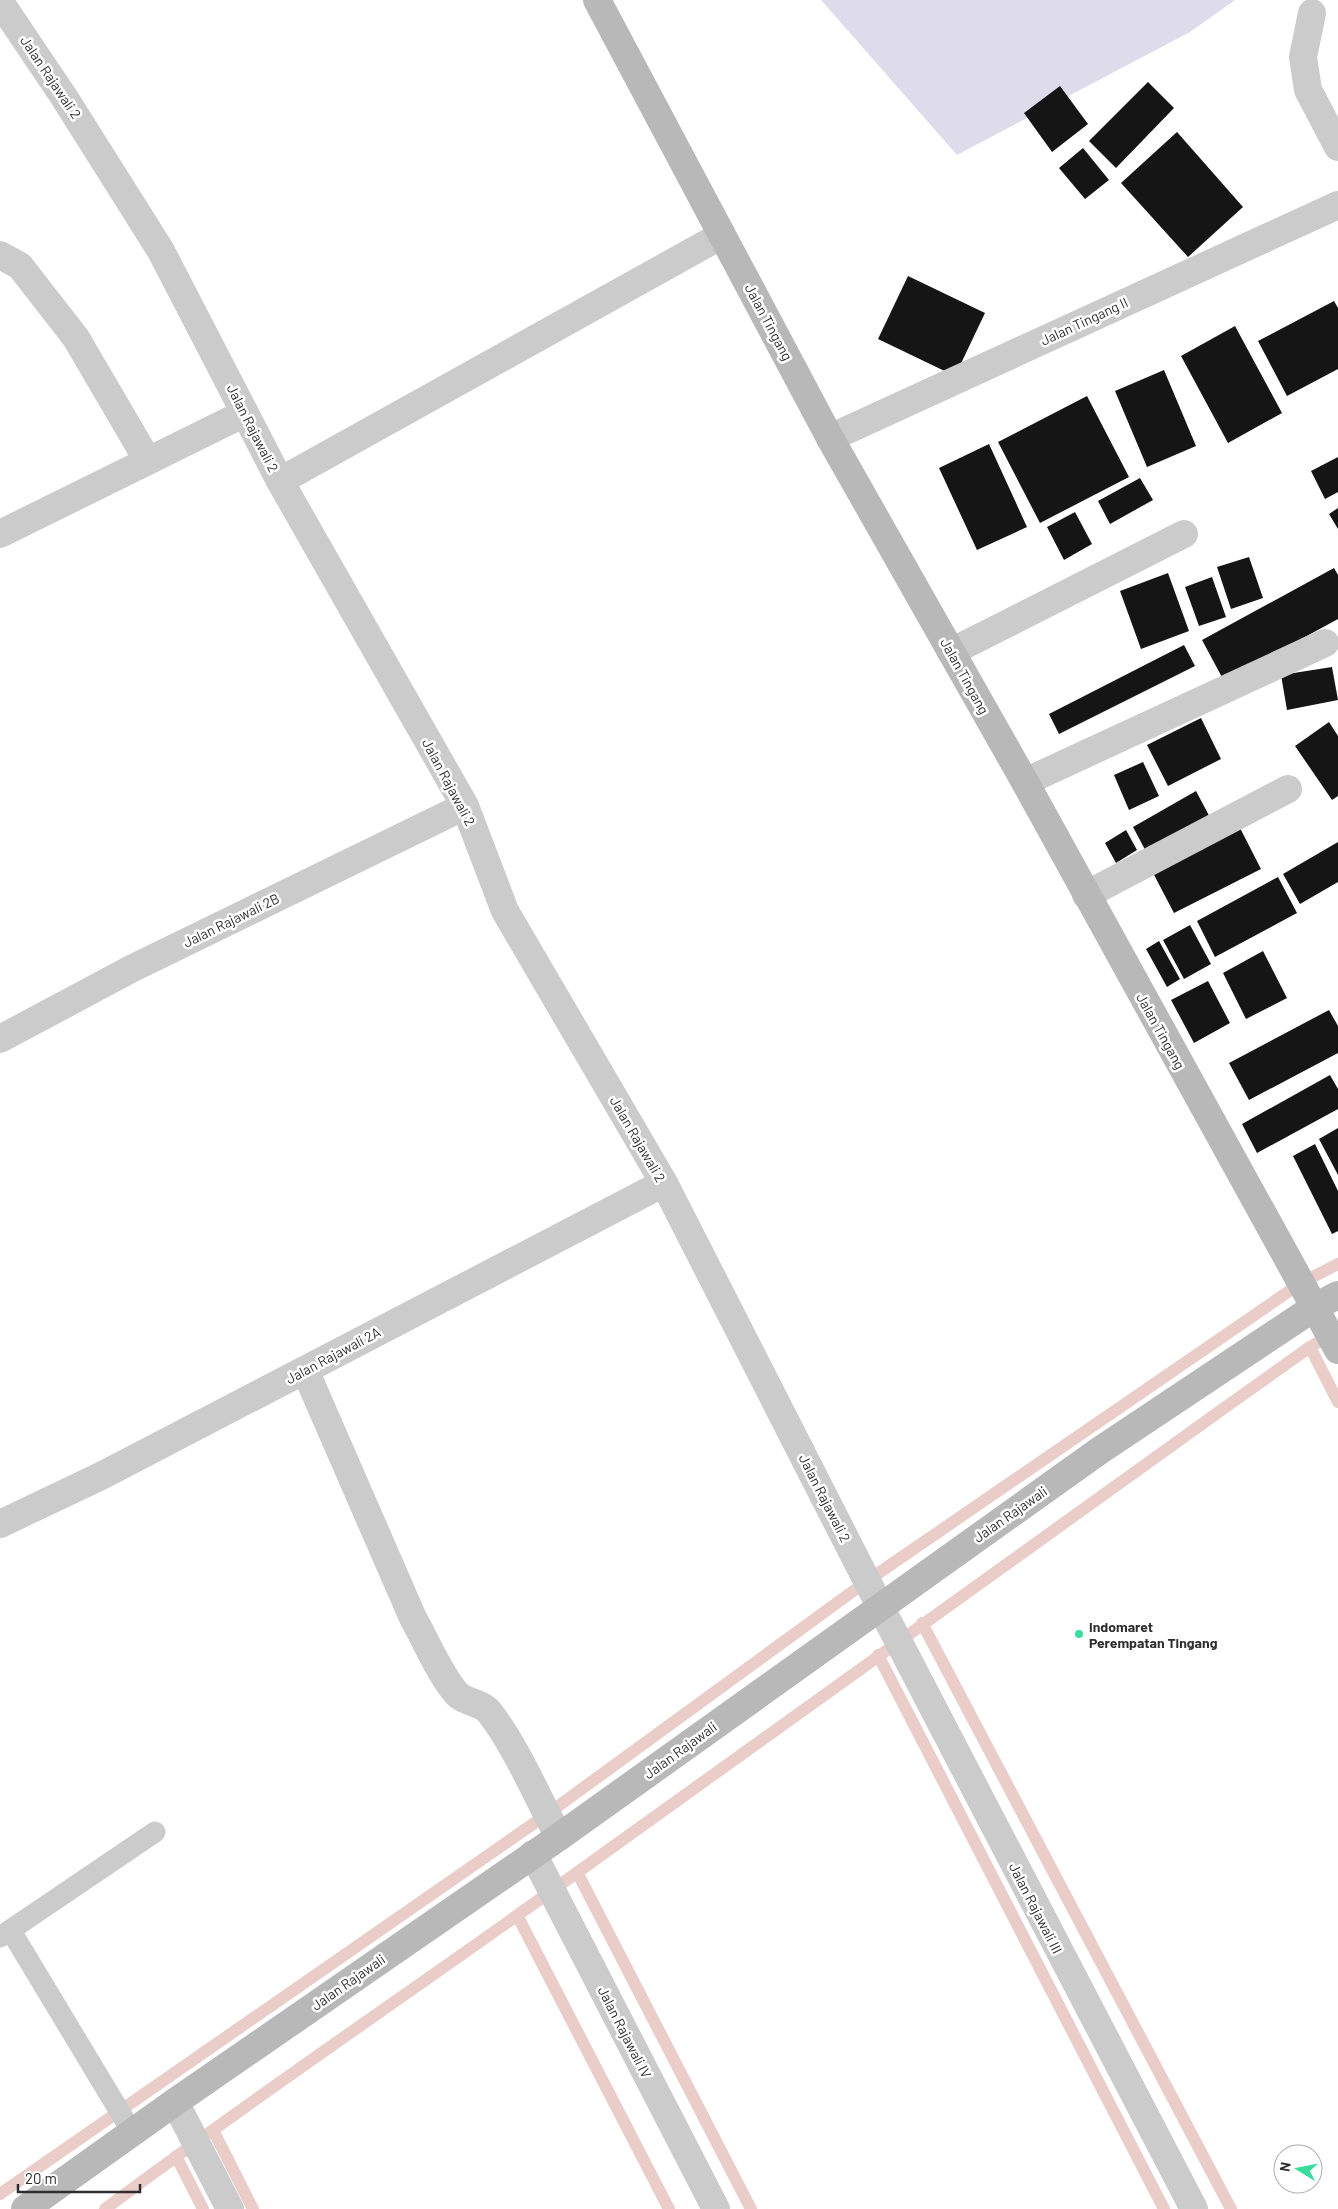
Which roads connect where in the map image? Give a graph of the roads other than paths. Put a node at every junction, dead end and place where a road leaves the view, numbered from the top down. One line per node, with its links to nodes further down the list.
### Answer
1 (597, 0): 6 (main road, Jalan Tingang)
2 (0, 2): 8 (street, Jalan Rajawali 2)
3 (1312, 13): 4 (street)
4 (1338, 147)
5 (1338, 205): 9 (street, Jalan Tingang II)
6 (722, 235): 9 (main road, Jalan Tingang); 11 (street)
7 (0, 255): 10 (street)
8 (245, 413): 10 (street); 11 (street, Jalan Rajawali 2)
9 (830, 438): 15 (main road, Jalan Tingang)
10 (148, 461): 12 (street)
11 (280, 481): 18 (street, Jalan Rajawali 2)
12 (0, 534)
13 (1184, 534): 15 (street)
14 (1325, 643): 16 (street)
15 (951, 652): 16 (main road, Jalan Tingang)
16 (1025, 782): 19 (main road, Jalan Tingang)
17 (1288, 789): 19 (street)
18 (465, 806): 20 (street, Jalan Rajawali 2B); 21 (street, Jalan Rajawali 2)
19 (1086, 895): 22 (main road, Jalan Tingang)
20 (0, 1039)
21 (664, 1183): 24 (street, Jalan Rajawali 2A); 26 (street, Jalan Rajawali 2)
22 (1326, 1301): 23 (main road, Jalan Tingang); 26 (main road, Jalan Rajawali)
23 (1338, 1350)
24 (305, 1370): 25 (street, Jalan Rajawali 2A); 28 (street)
25 (0, 1524)
26 (885, 1615): 28 (main road, Jalan Rajawali); 36 (street, Jalan Rajawali III)
27 (155, 1832): 30 (lane)
28 (559, 1837): 29 (main road, Jalan Rajawali)
29 (539, 1865): 31 (main road, Jalan Rajawali); 35 (street, Jalan Rajawali IV)
30 (5, 1934): 32 (lane)
31 (175, 2102): 32 (main road, Jalan Rajawali); 34 (street)
32 (132, 2132): 33 (main road, Jalan Rajawali)
33 (25, 2209)
34 (230, 2209)
35 (716, 2209)
36 (1194, 2209)

